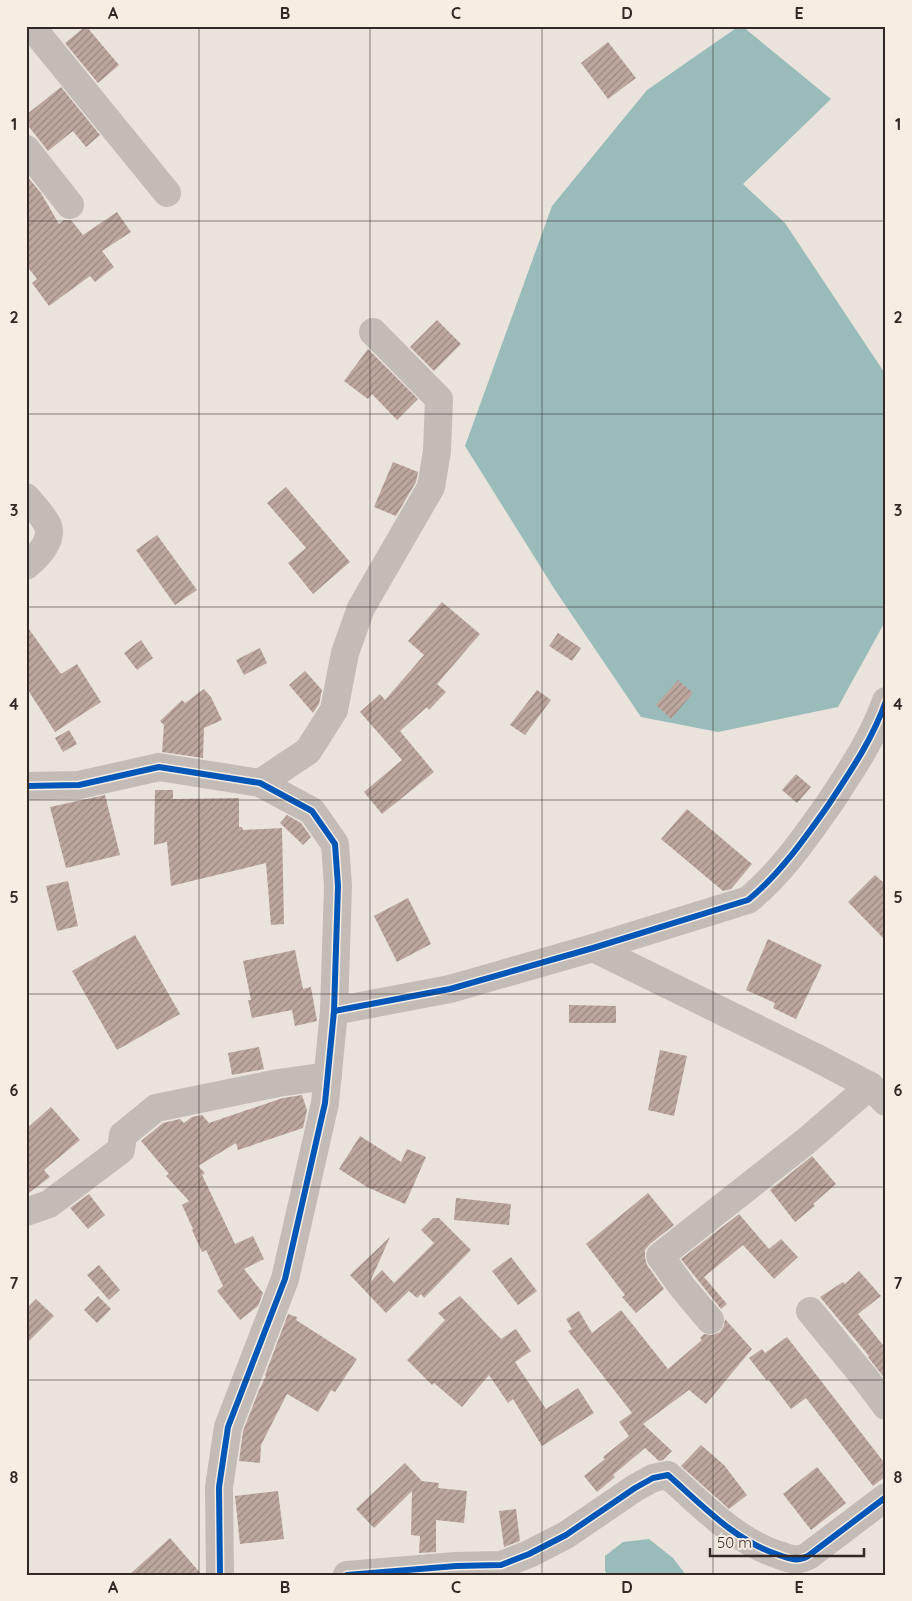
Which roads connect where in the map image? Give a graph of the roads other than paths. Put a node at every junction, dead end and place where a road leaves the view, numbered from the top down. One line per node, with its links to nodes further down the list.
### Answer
1 (31, 26): 3 (street)
2 (26, 149): 4 (street)
3 (167, 193)
4 (70, 205)
5 (373, 332): 9 (street)
6 (26, 497): 7 (street)
7 (26, 566)
8 (886, 701): 11 (street)
9 (260, 783): 10 (street); 12 (street)
10 (26, 786)
11 (594, 948): 12 (street); 14 (street)
12 (334, 1011): 13 (street)
13 (328, 1076): 15 (street); 20 (street)
14 (878, 1094): 17 (street)
15 (26, 1212)
16 (810, 1311): 18 (street)
17 (710, 1320)
18 (886, 1406)
19 (886, 1497): 21 (street)
20 (220, 1575)
21 (347, 1575)

